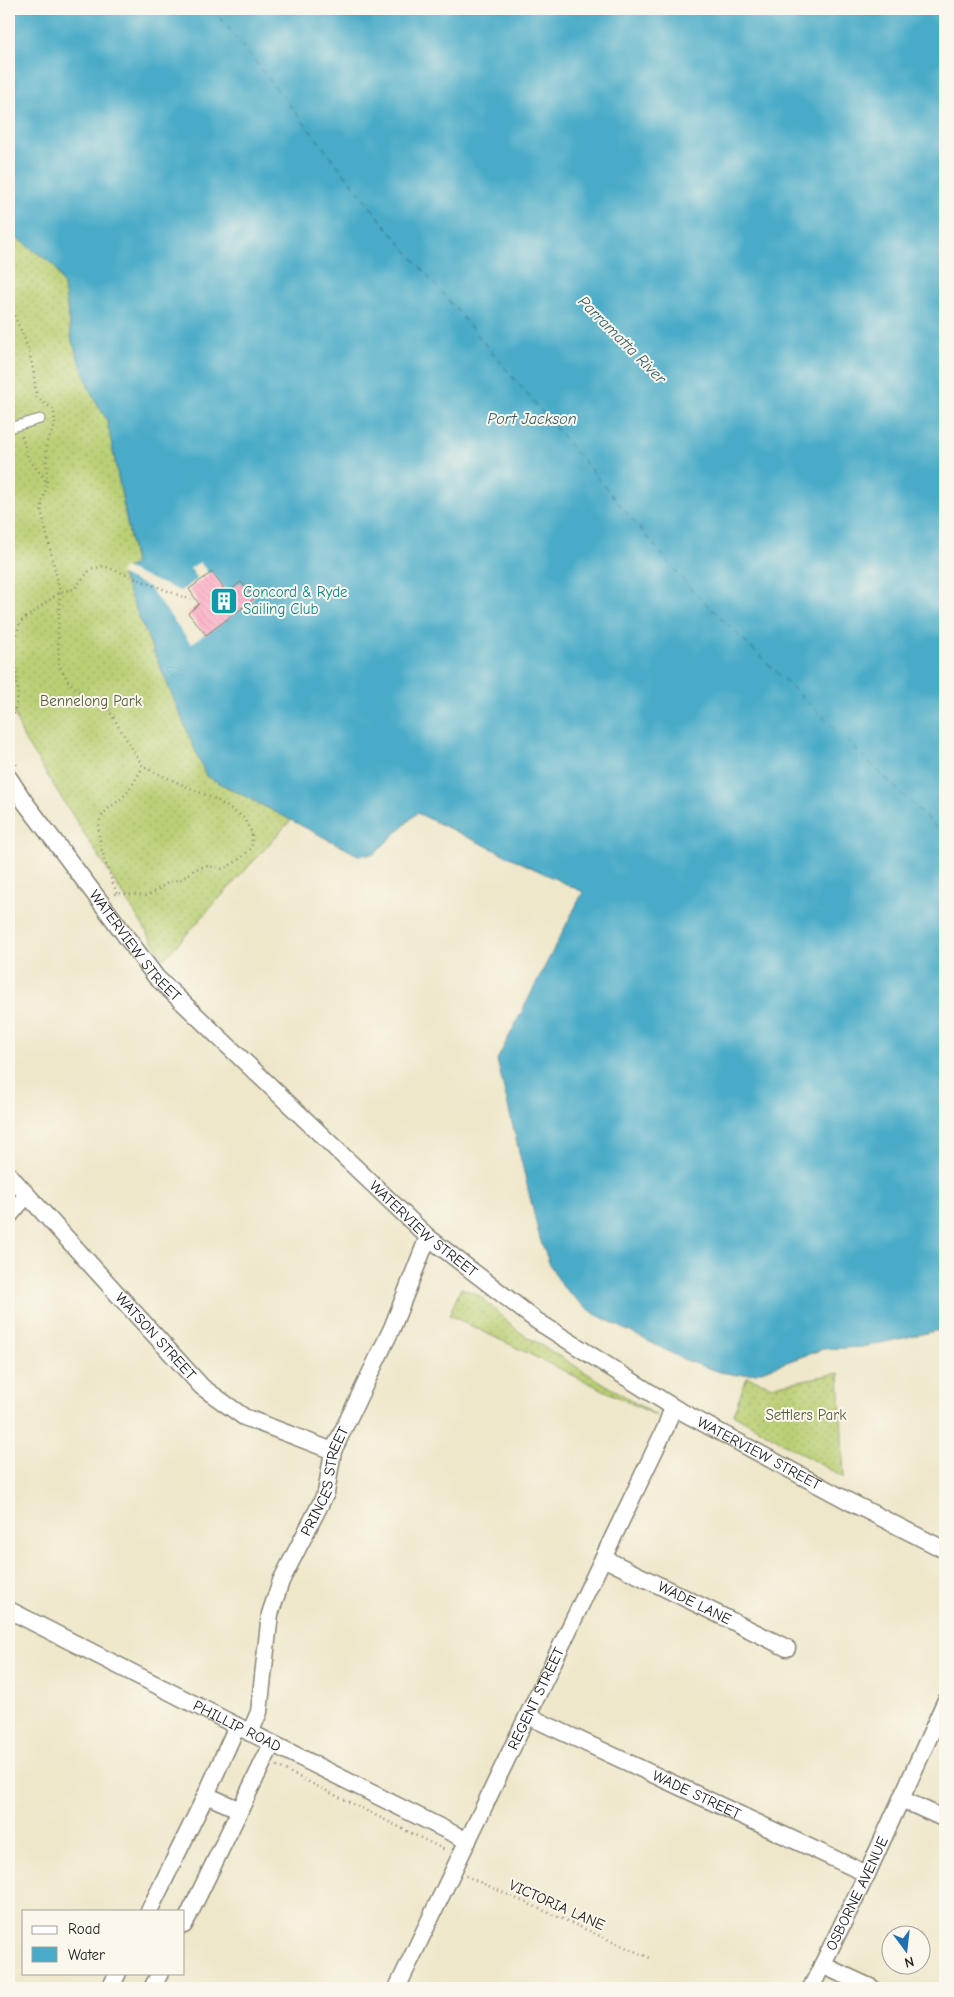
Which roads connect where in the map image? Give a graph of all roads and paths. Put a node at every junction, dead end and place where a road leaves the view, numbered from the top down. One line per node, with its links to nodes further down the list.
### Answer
1 (9, 307): 6 (path)
2 (9, 401): 4 (path)
3 (40, 419): 4 (lane)
4 (20, 424): 5 (lane); 6 (path)
5 (9, 428)
6 (47, 482): 7 (path)
7 (60, 592): 8 (path); 9 (path); 13 (path)
8 (191, 600)
9 (9, 716)
10 (9, 725): 11 (path)
11 (12, 749): 12 (path); 14 (path)
12 (9, 753)
13 (143, 768): 15 (path); 15 (path)
14 (14, 775): 16 (street, WATERVIEW STREET)
15 (117, 893): 16 (path)
16 (102, 904): 20 (street, WATERVIEW STREET)
17 (9, 1175): 18 (street, WATSON STREET)
18 (26, 1196): 19 (street); 22 (street, WATSON STREET)
19 (9, 1216)
20 (428, 1237): 21 (street, WATERVIEW STREET); 22 (street, PRINCES STREET)
21 (673, 1407): 23 (street, WATERVIEW STREET); 24 (street, REGENT STREET)
22 (333, 1451): 29 (street, PRINCES STREET)
23 (945, 1550)
24 (603, 1558): 26 (street, WADE LANE); 28 (street, REGENT STREET)
25 (9, 1610): 29 (street, PHILLIP ROAD)
26 (787, 1648)
27 (945, 1702): 33 (street, OSBORNE AVENUE)
28 (528, 1716): 36 (street, REGENT STREET); 39 (street, WADE STREET)
29 (243, 1729): 30 (street, PHILLIP ROAD); 32 (street, PRINCES STREET)
30 (272, 1744): 34 (street); 36 (street, PHILLIP ROAD)
31 (275, 1766): 37 (path)
32 (206, 1795): 34 (street); 40 (street, PRINCES STREET)
33 (902, 1799): 35 (street); 39 (street, OSBORNE AVENUE)
34 (240, 1810): 41 (street)
35 (945, 1819)
36 (468, 1840): 38 (street, REGENT STREET)
37 (451, 1853)
38 (454, 1870): 42 (path, VICTORIA LANE); 48 (street, REGENT STREET)
39 (867, 1874): 43 (street, OSBORNE AVENUE)
40 (149, 1910)
41 (185, 1923)
42 (652, 1959)
43 (822, 1965): 49 (street, OSBORNE AVENUE); 50 (street)
44 (117, 1974): 46 (street)
45 (159, 1974): 47 (street)
46 (110, 1988)
47 (152, 1988)
48 (397, 1988)
49 (811, 1988)
50 (872, 1988)

